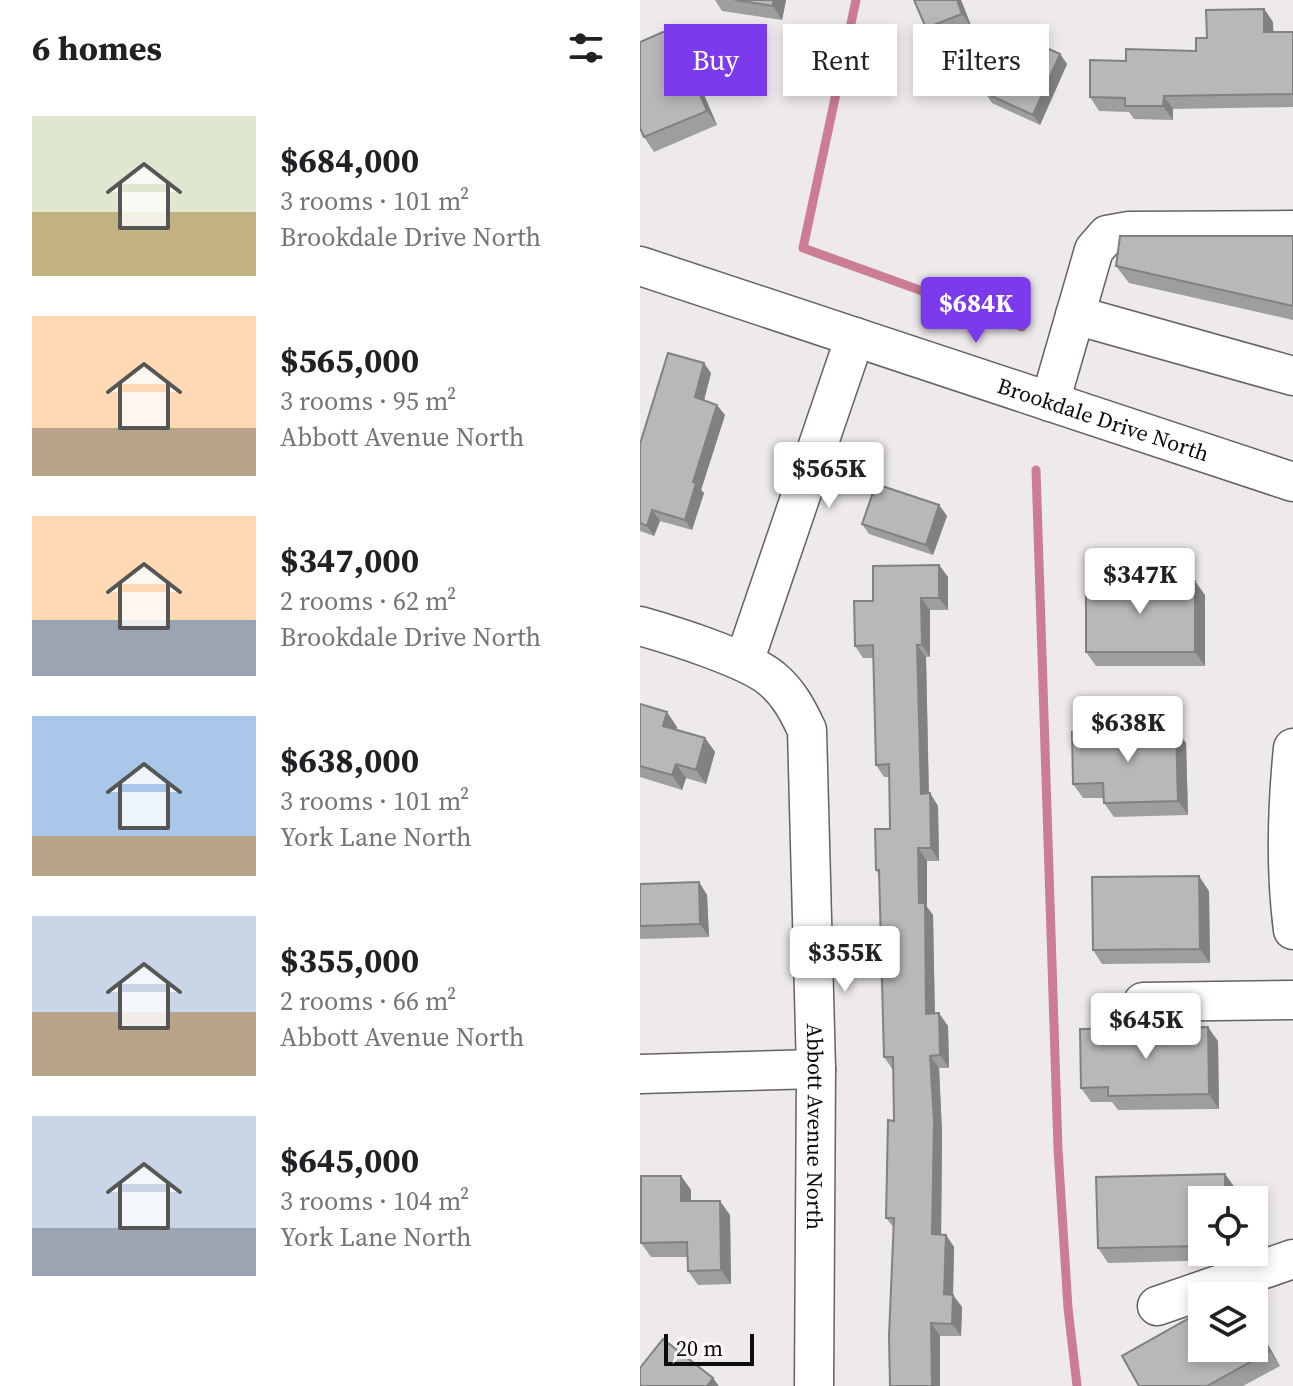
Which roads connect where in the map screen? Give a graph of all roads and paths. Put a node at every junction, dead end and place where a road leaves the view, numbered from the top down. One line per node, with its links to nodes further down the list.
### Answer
1 (1293, 230): 3 (street)
2 (640, 266): 4 (street, Brookdale Drive North)
3 (1075, 315): 5 (street); 6 (street)
4 (855, 337): 6 (street, Brookdale Drive North); 9 (street)
5 (1293, 376)
6 (1050, 402): 7 (street, Brookdale Drive North)
7 (1293, 482)
8 (640, 626): 9 (street, Abbott Avenue North)
9 (744, 662): 14 (street, Abbott Avenue North)
10 (1293, 748): 11 (street)
11 (1293, 930)
12 (1293, 1000): 13 (street)
13 (1143, 1002)
14 (816, 1069): 15 (street); 18 (street, Abbott Avenue North)
15 (640, 1074)
16 (1293, 1259): 17 (street)
17 (1157, 1306)
18 (814, 1386)

